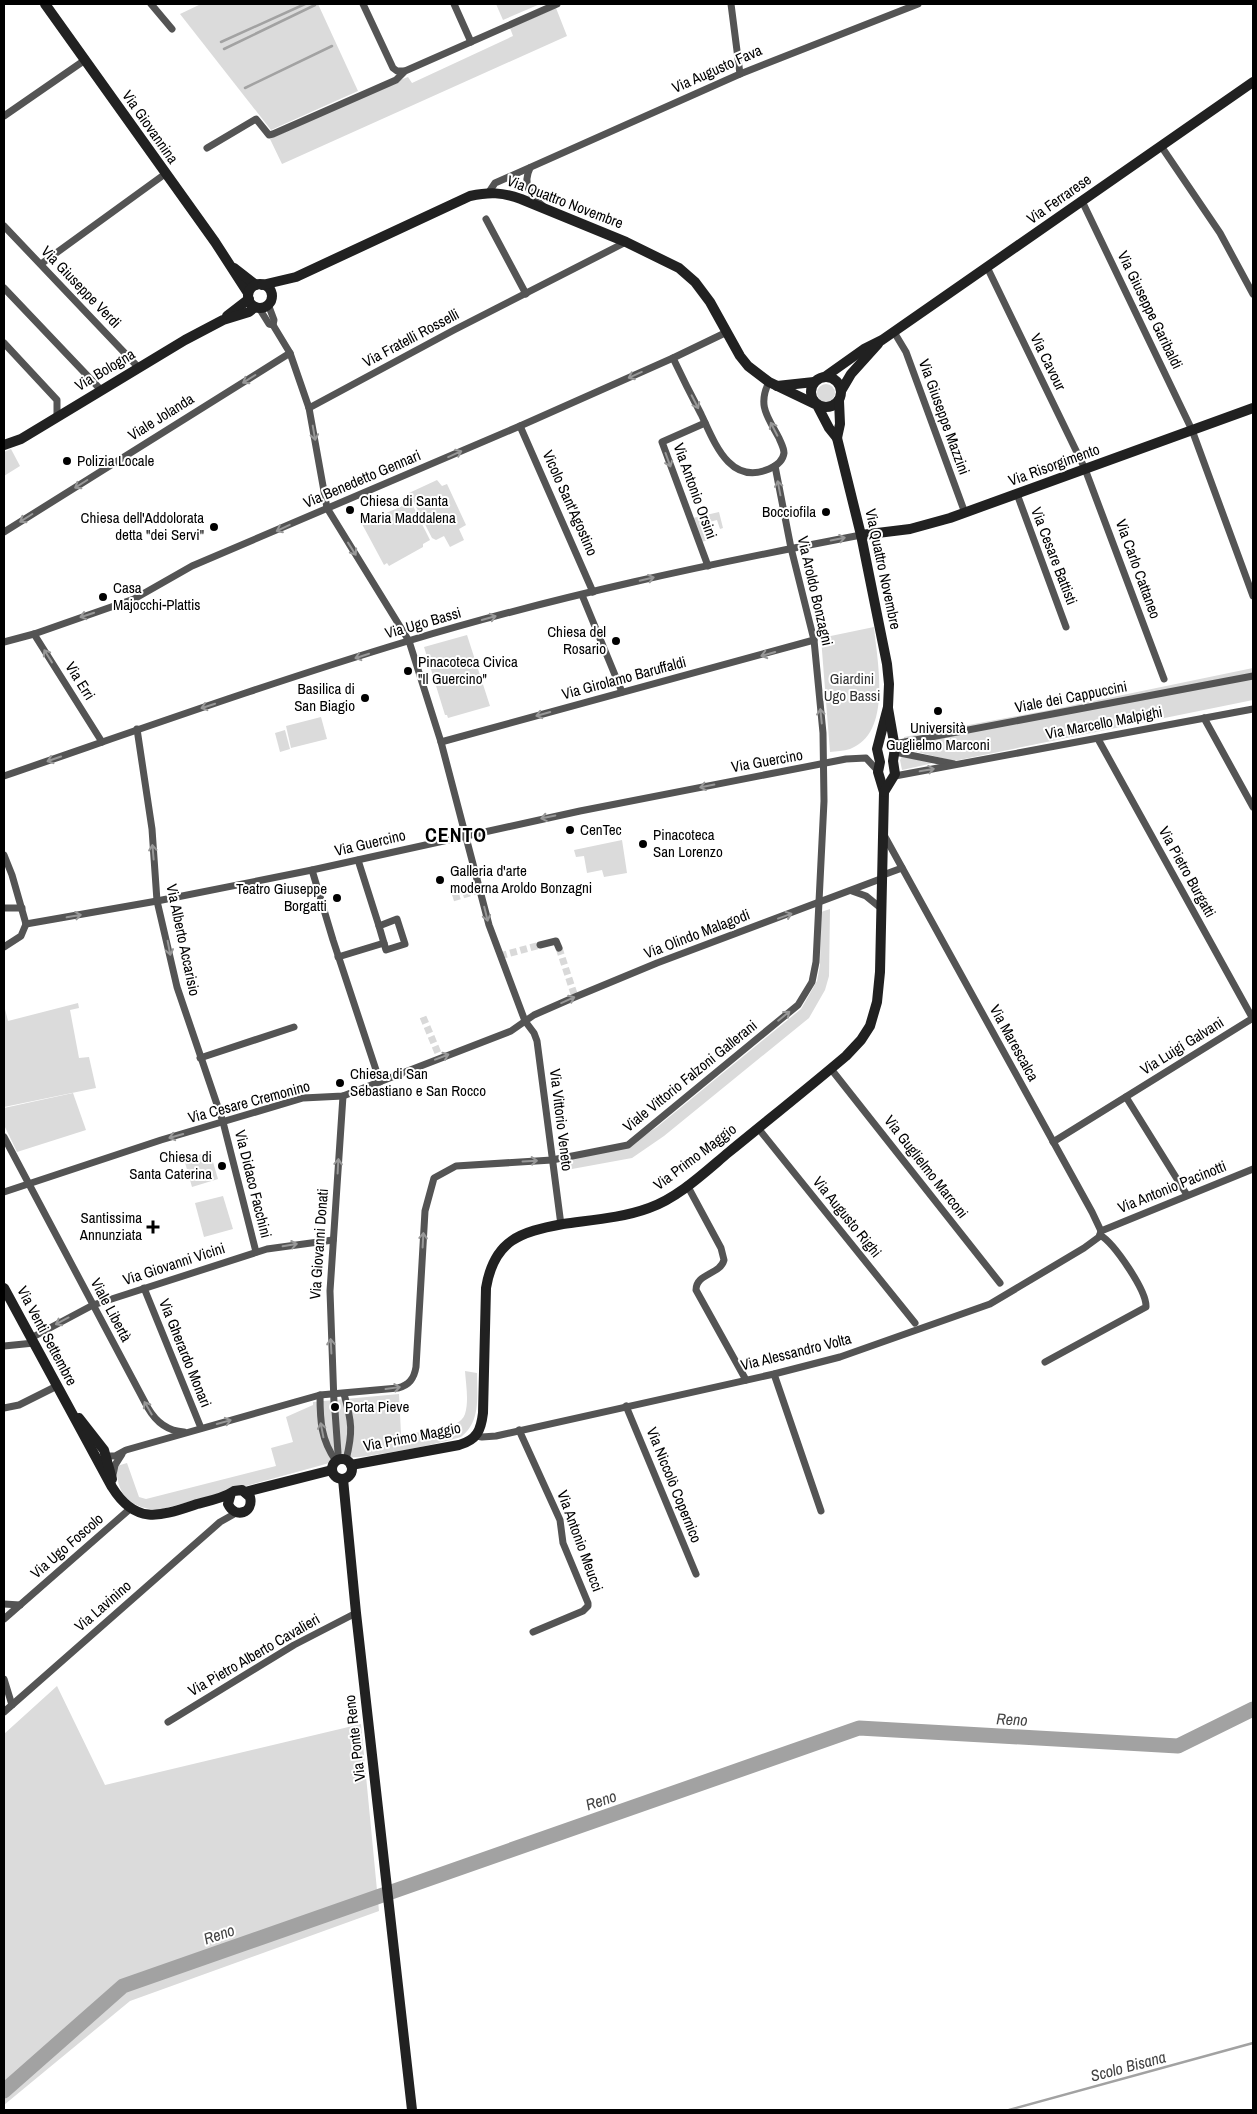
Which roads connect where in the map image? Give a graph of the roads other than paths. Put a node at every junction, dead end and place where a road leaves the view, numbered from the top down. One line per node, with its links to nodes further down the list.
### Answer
1 (46, 4): 10 (main road, Via Giovannina)
2 (151, 4): 8 (street)
3 (363, 4): 11 (street)
4 (454, 4): 9 (street)
5 (555, 4): 9 (street)
6 (731, 4): 12 (street)
7 (918, 4): 12 (street, Via Augusto Fava)
8 (172, 29)
9 (471, 42): 11 (street)
10 (85, 60): 14 (street); 18 (main road, Via Giovannina)
11 (405, 71): 16 (street)
12 (740, 74): 17 (street, Via Augusto Fava)
13 (1253, 82): 15 (main road, Via Ferrarese)
14 (4, 116)
15 (1161, 146): 20 (main road, Via Ferrarese); 32 (street)
16 (207, 148)
17 (530, 168): 19 (street, Via Augusto Fava); 21 (street)
18 (165, 174): 25 (street); 26 (main road, Via Giovannina)
19 (489, 192): 21 (main road, Via Quattro Novembre); 28 (main road, Via Quattro Novembre)
20 (1082, 201): 27 (main road, Via Ferrarese); 52 (street, Via Giuseppe Garibaldi)
21 (548, 210): 24 (main road, Via Quattro Novembre)
22 (486, 219): 31 (street)
23 (4, 226): 25 (street, Via Giuseppe Verdi)
24 (626, 242): 31 (street, Via Fratelli Rosselli); 34 (main road, Via Quattro Novembre)
25 (41, 264): 40 (street, Via Giuseppe Verdi)
26 (231, 266): 29 (main road, Via Giovannina); 33 (main road, Via Giovannina)
27 (987, 267): 35 (main road, Via Ferrarese); 56 (street, Via Cavour)
28 (296, 276): 29 (main road, Via Quattro Novembre); 33 (main road, Via Quattro Novembre)
29 (259, 285): 33 (main road); 33 (main road)
30 (4, 288): 44 (street)
31 (526, 294): 47 (street, Via Fratelli Rosselli)
32 (1253, 294)
33 (258, 301): 38 (street); 40 (main road, Via Bologna)
34 (727, 332): 39 (street, Via Benedetto Gennari); 43 (main road, Via Quattro Novembre)
35 (894, 332): 36 (main road, Via Ferrarese); 59 (street, Via Giuseppe Mazzini)
36 (882, 340): 41 (main road, Via Ferrarese); 45 (main road, Via Ferrarese)
37 (4, 343): 49 (street)
38 (290, 353): 47 (street); 60 (street, Viale Jolanda, one-way to 60)
39 (673, 358): 50 (street, one-way to 50); 51 (street, Via Benedetto Gennari, one-way to 51)
40 (138, 367): 44 (main road, Via Bologna)
41 (826, 376): 42 (main road); 45 (main road)
42 (814, 382): 43 (main road); 46 (main road, Via Quattro Novembre)
43 (773, 384): 46 (main road, Via Quattro Novembre); 55 (street, one-way to 43)
44 (101, 390): 49 (main road, Via Bologna)
45 (840, 396): 46 (main road); 53 (main road, Via Quattro Novembre)
46 (817, 405): 53 (main road, Via Quattro Novembre)
47 (309, 408): 58 (street, one-way to 58)
48 (1253, 408): 52 (main road, Via Risorgimento)
49 (57, 417): 54 (main road, Via Bologna)
50 (705, 423): 55 (street); 63 (street, Via Antonio Orsini, one-way to 63)
51 (520, 426): 58 (street, Via Benedetto Gennari, one-way to 51); 64 (street, Vicolo Sant'Agostino)
52 (1192, 430): 56 (main road, Via Risorgimento); 66 (street, Via Giuseppe Garibaldi)
53 (837, 438): 61 (main road, Via Quattro Novembre)
54 (4, 445)
55 (775, 466): 62 (street, Via Aroldo Bonzagni, one-way to 55)
56 (1086, 468): 57 (main road, Via Risorgimento); 73 (street, Via Carlo Cattaneo)
57 (1017, 494): 59 (main road, Via Risorgimento); 67 (street, Via Cesare Battisti)
58 (327, 508): 68 (street, Via Benedetto Gennari, one-way to 68); 70 (street, Via Vittorio Veneto, one-way to 70)
59 (964, 513): 61 (main road, Via Risorgimento)
60 (4, 532)
61 (862, 535): 62 (street, Via Ugo Bassi, one-way to 61); 75 (main road, Via Quattro Novembre)
62 (791, 548): 63 (street, Via Ugo Bassi); 69 (street, Via Aroldo Bonzagni)
63 (708, 566): 64 (street, Via Ugo Bassi, one-way to 63)
64 (593, 592): 65 (street, Via Ugo Bassi)
65 (582, 594): 70 (street, Via Ugo Bassi, one-way to 65); 74 (street)
66 (1253, 596)
67 (1066, 627)
68 (34, 634): 71 (street, Via Benedetto Gennari); 80 (street, Via Erri, one-way to 68)
69 (814, 640): 74 (street, Via Girolamo Baruffaldi, one-way to 74); 85 (street, Via Aroldo Bonzagni, one-way to 69)
70 (409, 641): 78 (street, Via Ugo Bassi, one-way to 78); 81 (street, Via Vittorio Veneto)
71 (4, 642)
72 (1253, 676): 83 (street, Viale dei Cappuccini)
73 (1164, 679)
74 (622, 692): 81 (street, Via Girolamo Baruffaldi, one-way to 81)
75 (888, 707): 82 (main road, Via Quattro Novembre); 83 (main road, Via Quattro Novembre)
76 (1253, 709): 77 (street, Via Marcello Malpighi)
77 (1204, 718): 79 (street, Via Marcello Malpighi); 89 (street)
78 (137, 729): 80 (street, Via Ugo Bassi); 98 (street, Via Alberto Accarisio, one-way to 78)
79 (1098, 739): 86 (street, Via Marcello Malpighi); 110 (street, Via Pietro Burgatti)
80 (102, 742): 87 (street, Via Ugo Bassi, one-way to 87)
81 (441, 742): 91 (street, Via Vittorio Veneto)
82 (878, 745): 83 (main road); 84 (street); 88 (main road, Via Quattro Novembre)
83 (895, 748): 86 (street, Via Marcello Malpighi); 88 (main road, Via Quattro Novembre)
84 (866, 758): 85 (street, Via Guercino); 88 (street)
85 (824, 765): 91 (street, Via Guercino, one-way to 91); 99 (street, Via Aroldo Bonzagni)
86 (960, 765): 88 (street, Via Marcello Malpighi, one-way to 86)
87 (4, 776)
88 (886, 777): 90 (main road, Via Primo Maggio)
89 (1253, 807)
90 (884, 834): 94 (street, Via Marescalca); 96 (main road, Via Primo Maggio)
91 (466, 835): 93 (street, Via Guercino); 111 (street, Via Vittorio Veneto, one-way to 111)
92 (4, 855): 101 (street)
93 (358, 860): 95 (street, Via Guercino); 104 (street)
94 (902, 868): 96 (street); 121 (street, Via Marescalca)
95 (312, 870): 98 (street, Via Guercino); 109 (street)
96 (883, 877): 97 (street, Via Olindo Malagodi); 102 (main road, Via Primo Maggio)
97 (852, 891): 99 (street, Via Olindo Malagodi); 102 (street)
98 (157, 901): 103 (street, Via Guercino, one-way to 98); 113 (street, Via Alberto Accarisio, one-way to 113)
99 (819, 903): 111 (street, Via Olindo Malagodi, one-way to 99); 122 (street, Viale Vittorio Falzoni Gallerani, one-way to 99)
100 (4, 908): 101 (street)
101 (22, 908): 103 (street)
102 (882, 909): 114 (main road, Via Primo Maggio)
103 (26, 924): 107 (street)
104 (379, 926): 105 (street); 105 (street)
105 (384, 943): 109 (street)
106 (540, 945): 108 (street)
107 (4, 947)
108 (558, 948)
109 (338, 957): 115 (street)
110 (1253, 1018): 117 (street, Via Luigi Galvani)
111 (525, 1021): 115 (street, Via Cesare Cremonino, one-way to 111); 122 (street, Via Vittorio Veneto)
112 (294, 1027): 113 (street)
113 (200, 1058): 118 (street, Via Alberto Accarisio)
114 (831, 1069): 119 (main road, Via Primo Maggio); 133 (street, Via Guglielmo Marconi)
115 (380, 1082): 116 (street, Via Cesare Cremonino)
116 (343, 1096): 118 (street, Via Cesare Cremonino); 131 (street, Via Giovanni Donati, one-way to 116)
117 (1126, 1096): 121 (street, Via Luigi Galvani); 128 (street)
118 (222, 1122): 125 (street, Via Cesare Cremonino, one-way to 125); 132 (street, Via Didaco Facchini)
119 (758, 1128): 126 (main road, Via Primo Maggio); 137 (street, Via Augusto Righi)
120 (4, 1137): 125 (street, Viale Libertà)
121 (1053, 1142): 130 (street, Via Marescalca)
122 (552, 1160): 129 (street, Via Vittorio Veneto); 145 (street, Viale Vittorio Falzoni Gallerani, one-way to 122)
123 (109, 1163): 125 (street)
124 (1253, 1169): 128 (street, Via Antonio Pacinotti)
125 (29, 1184): 127 (street, Via Cesare Cremonino); 136 (street, Viale Libertà)
126 (687, 1185): 129 (main road, Via Primo Maggio); 142 (street)
127 (4, 1192)
128 (1187, 1195): 130 (street, Via Antonio Pacinotti)
129 (561, 1225): 155 (main road, Via Primo Maggio)
130 (1101, 1233): 140 (street); 141 (street, Via Alessandro Volta)
131 (333, 1240): 132 (street, Via Giovanni Vicini, one-way to 131); 144 (street, Via Giovanni Donati, one-way to 131)
132 (256, 1252): 135 (street, Via Giovanni Vicini)
133 (1000, 1283)
134 (4, 1288): 138 (main road, Via Venti Settembre)
135 (144, 1288): 136 (street, Via Giovanni Vicini); 152 (street, Via Gherardo Monari)
136 (93, 1304): 138 (street, Via Giovanni Vicini, one-way to 138); 154 (street, Viale Libertà, one-way to 136)
137 (914, 1323)
138 (32, 1340): 139 (street); 143 (main road, Via Venti Settembre)
139 (4, 1346)
140 (1045, 1362)
141 (774, 1374): 142 (street, Via Alessandro Volta); 168 (street)
142 (746, 1380): 149 (street, Via Alessandro Volta)
143 (57, 1386): 147 (main road, Via Venti Settembre); 150 (street)
144 (334, 1394): 145 (street); 146 (street); 148 (street, Via Giovanni Donati)
145 (344, 1394): 159 (street)
146 (320, 1395): 152 (street, one-way to 146); 159 (street, one-way to 146)
147 (64, 1399): 156 (main road, Via Venti Settembre); 158 (main road, Via Venti Settembre)
148 (334, 1402)
149 (626, 1406): 153 (street, Via Alessandro Volta); 169 (street, Via Niccolò Copernico)
150 (4, 1408)
151 (335, 1411): 159 (street)
152 (201, 1428): 154 (street)
153 (519, 1430): 155 (street, Via Alessandro Volta); 174 (street, Via Antonio Meucci)
154 (186, 1432): 157 (street)
155 (476, 1436): 159 (main road, Via Primo Maggio)
156 (85, 1437): 158 (street); 164 (main road, Via Venti Settembre)
157 (126, 1450): 158 (street); 160 (street)
158 (106, 1457): 160 (main road, Via Venti Settembre)
159 (341, 1462): 161 (main road); 161 (main road); 163 (main road)
160 (112, 1479): 164 (main road, Via Venti Settembre)
161 (343, 1479): 172 (main road, Via Ponte Reno)
162 (231, 1493): 163 (main road, Via Venti Settembre); 165 (main road, Via Venti Settembre); 167 (main road)
163 (248, 1496): 167 (main road)
164 (120, 1498): 166 (main road, Via Venti Settembre)
165 (206, 1502): 166 (main road, Via Venti Settembre); 167 (main road, Via Venti Settembre)
166 (131, 1508): 171 (street, Via Ugo Foscolo)
167 (231, 1508): 176 (street, Via Lavinino)
168 (821, 1511)
169 (696, 1574)
170 (4, 1604): 171 (street)
171 (20, 1605): 173 (street, Via Ugo Foscolo)
172 (356, 1613): 178 (street, Via Pietro Alberto Cavalieri); 179 (main road, Via Ponte Reno)
173 (4, 1619)
174 (533, 1632)
175 (4, 1679): 176 (street)
176 (12, 1705): 177 (street, Via Lavinino)
177 (4, 1712)
178 (168, 1722)
179 (412, 2110)

